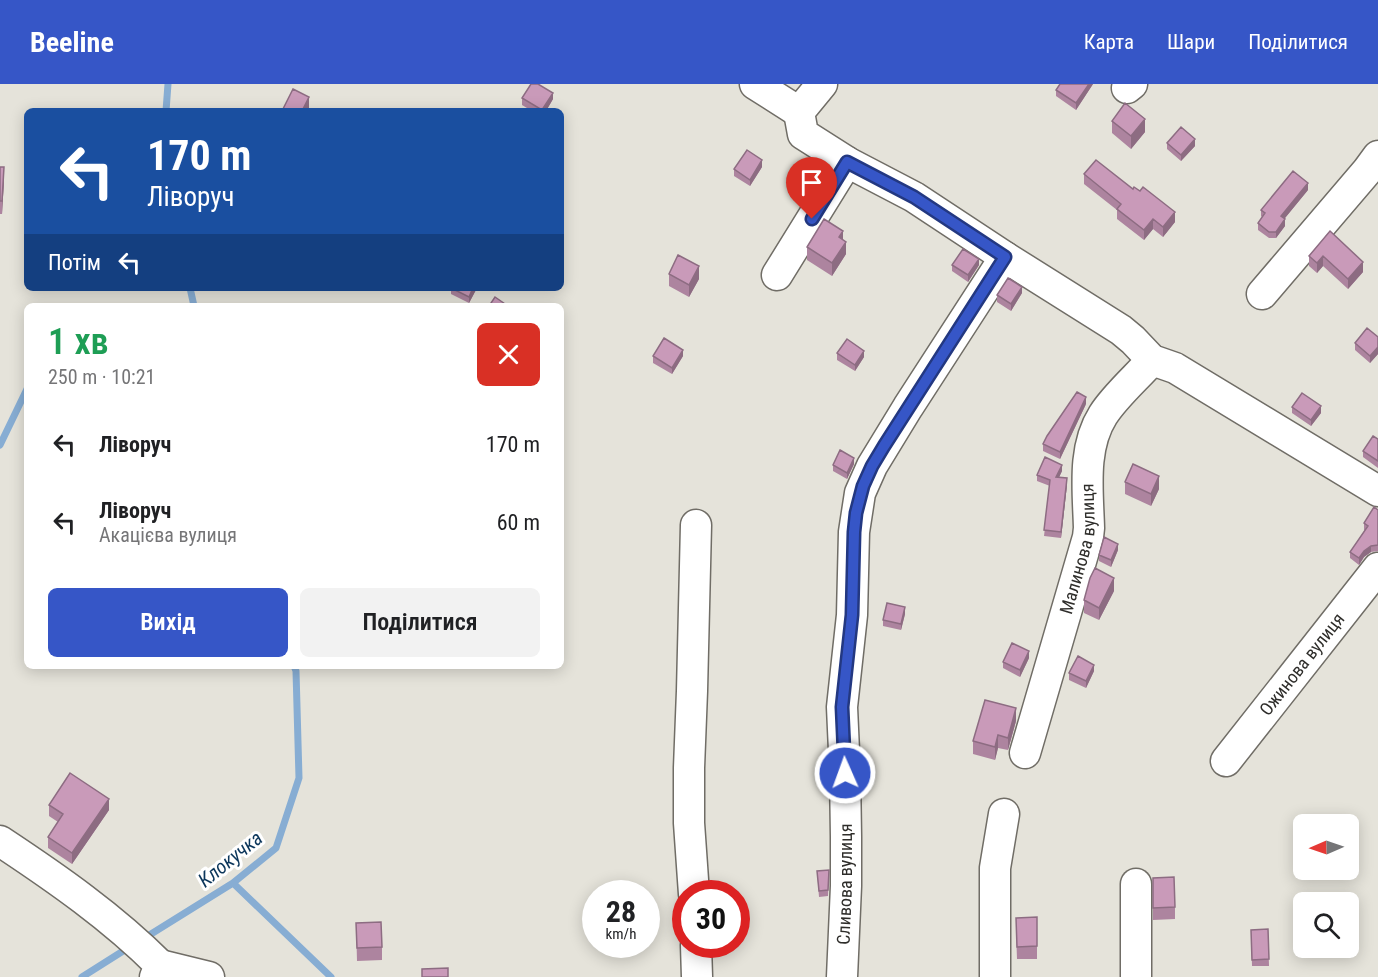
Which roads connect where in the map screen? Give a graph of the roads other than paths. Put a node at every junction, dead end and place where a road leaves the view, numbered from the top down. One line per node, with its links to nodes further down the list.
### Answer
1 (755, 84): 3 (street)
2 (822, 84): 3 (street)
3 (800, 112): 5 (street)
4 (1378, 156): 8 (street)
5 (847, 162): 6 (street); 7 (street)
6 (1005, 257): 9 (street); 23 (street, Сливова вулиця)
7 (777, 275)
8 (1262, 294)
9 (1152, 360): 10 (street); 13 (street, Малинова вулиця)
10 (1378, 491)
11 (696, 525): 17 (street)
12 (1378, 568): 14 (street, Ожинова вулиця)
13 (1025, 753)
14 (1227, 761)
15 (1004, 814): 24 (street)
16 (0, 841): 20 (street)
17 (693, 880)
18 (1136, 884): 25 (street)
19 (696, 958): 22 (street)
20 (153, 963): 21 (street)
21 (209, 977)
22 (697, 977)
23 (842, 977)
24 (995, 977)
25 (1136, 977)

